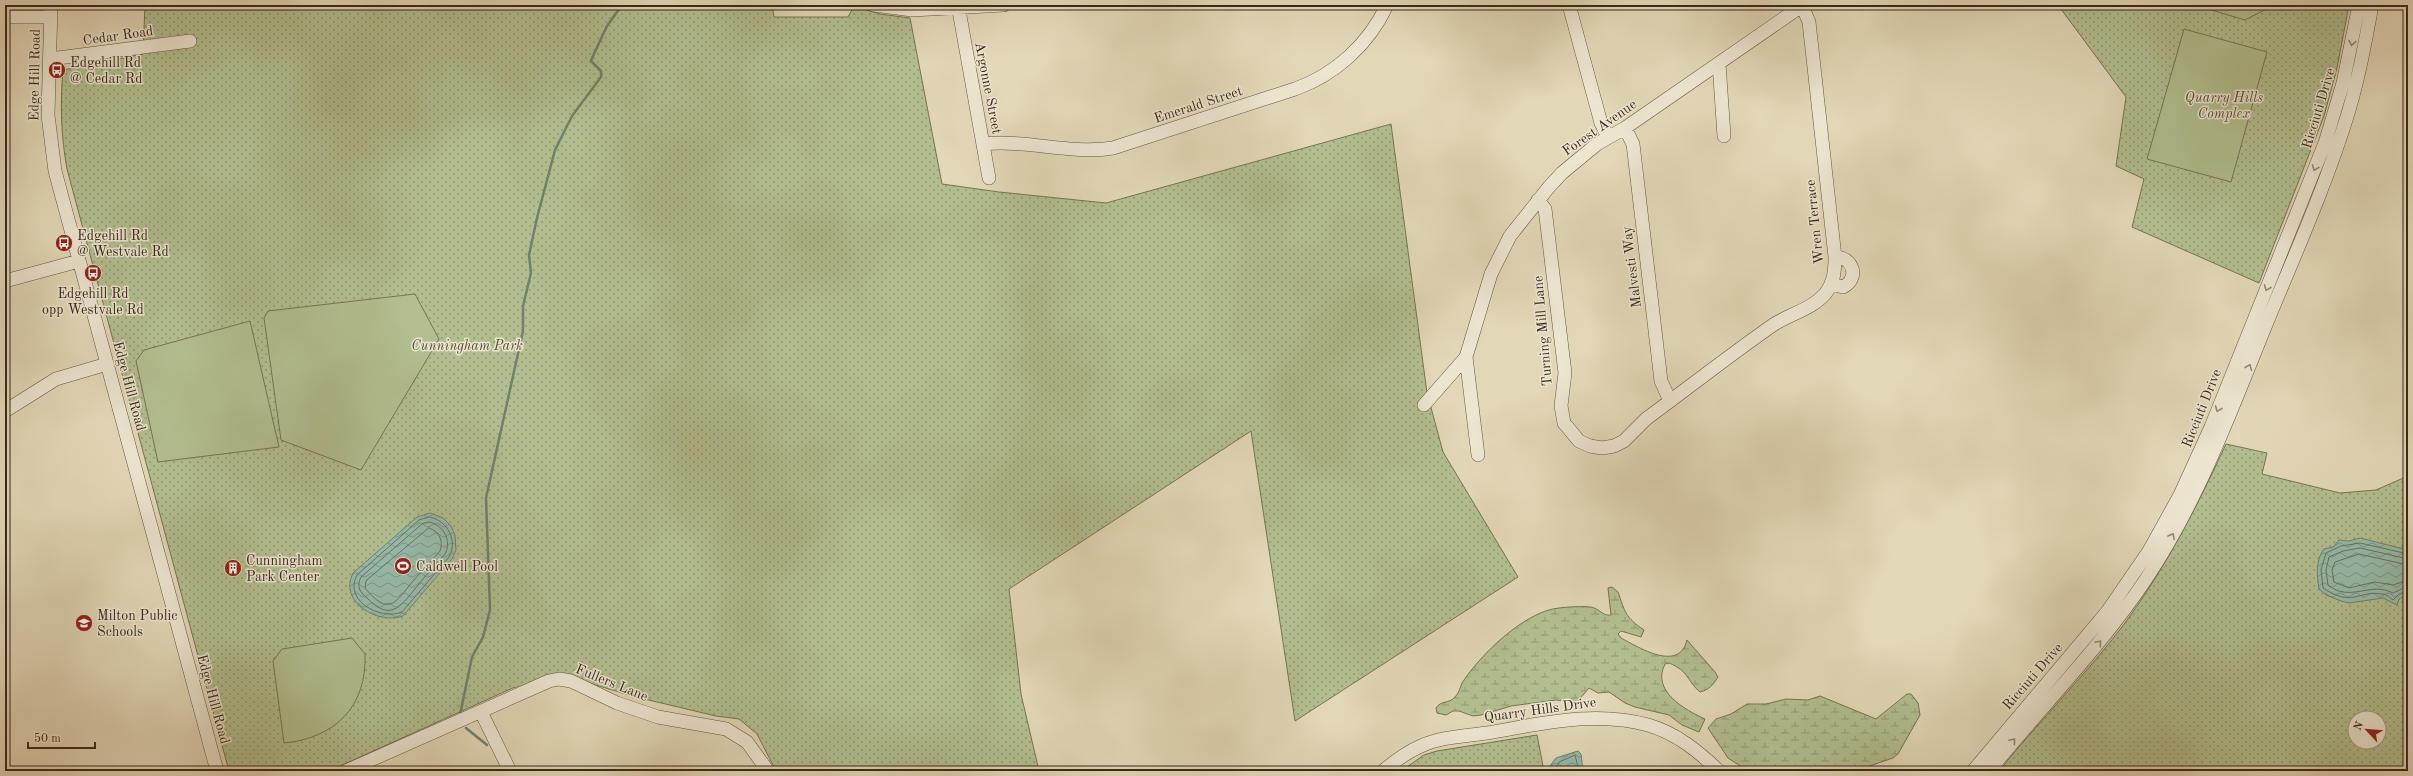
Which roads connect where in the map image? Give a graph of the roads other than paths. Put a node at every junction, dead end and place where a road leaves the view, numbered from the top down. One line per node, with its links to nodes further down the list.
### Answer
1 (874, 5): 8 (street)
2 (1004, 5): 8 (street)
3 (1387, 5): 17 (street, Emerald Street)
4 (1569, 5): 16 (street)
5 (1802, 5): 13 (street, Forest Avenue); 20 (street, Wren Terrace)
6 (2359, 5): 39 (street, Ricciuti Drive, one-way to 39)
7 (2372, 5): 40 (street, Ricciuti Drive, one-way to 7)
8 (958, 7): 17 (street, Argonne Street)
9 (51, 11): 10 (street); 12 (street, Edge Hill Road)
10 (5, 17)
11 (190, 41): 12 (street, Cedar Road)
12 (50, 59): 21 (street, Edge Hill Road)
13 (1719, 63): 14 (street, Forest Avenue); 15 (street)
14 (1625, 128): 16 (street, Forest Avenue); 28 (street, Malvesti Way)
15 (1724, 136)
16 (1608, 137): 19 (street, Forest Avenue)
17 (983, 144): 18 (street, Argonne Street)
18 (988, 178)
19 (1538, 200): 25 (street, Forest Avenue); 28 (street, Turning Mill Lane)
20 (1834, 257): 23 (street, Wren Terrace); 23 (street)
21 (79, 261): 22 (street); 27 (street, Edge Hill Road)
22 (5, 281)
23 (1832, 284): 28 (street)
24 (1470, 308): 25 (street)
25 (1473, 330): 26 (street, Forest Avenue)
26 (1466, 357): 29 (street, Forest Avenue); 31 (street)
27 (107, 364): 30 (street); 33 (street, Edge Hill Road)
28 (1670, 401)
29 (1424, 405)
30 (5, 411)
31 (1478, 455)
32 (481, 712): 34 (street, Fullers Lane); 35 (street); 36 (street, Fullers Lane)
33 (217, 771)
34 (346, 771)
35 (510, 771)
36 (768, 771)
37 (1383, 771): 38 (street, Quarry Hills Drive)
38 (1719, 771)
39 (1972, 771)
40 (1988, 771)

